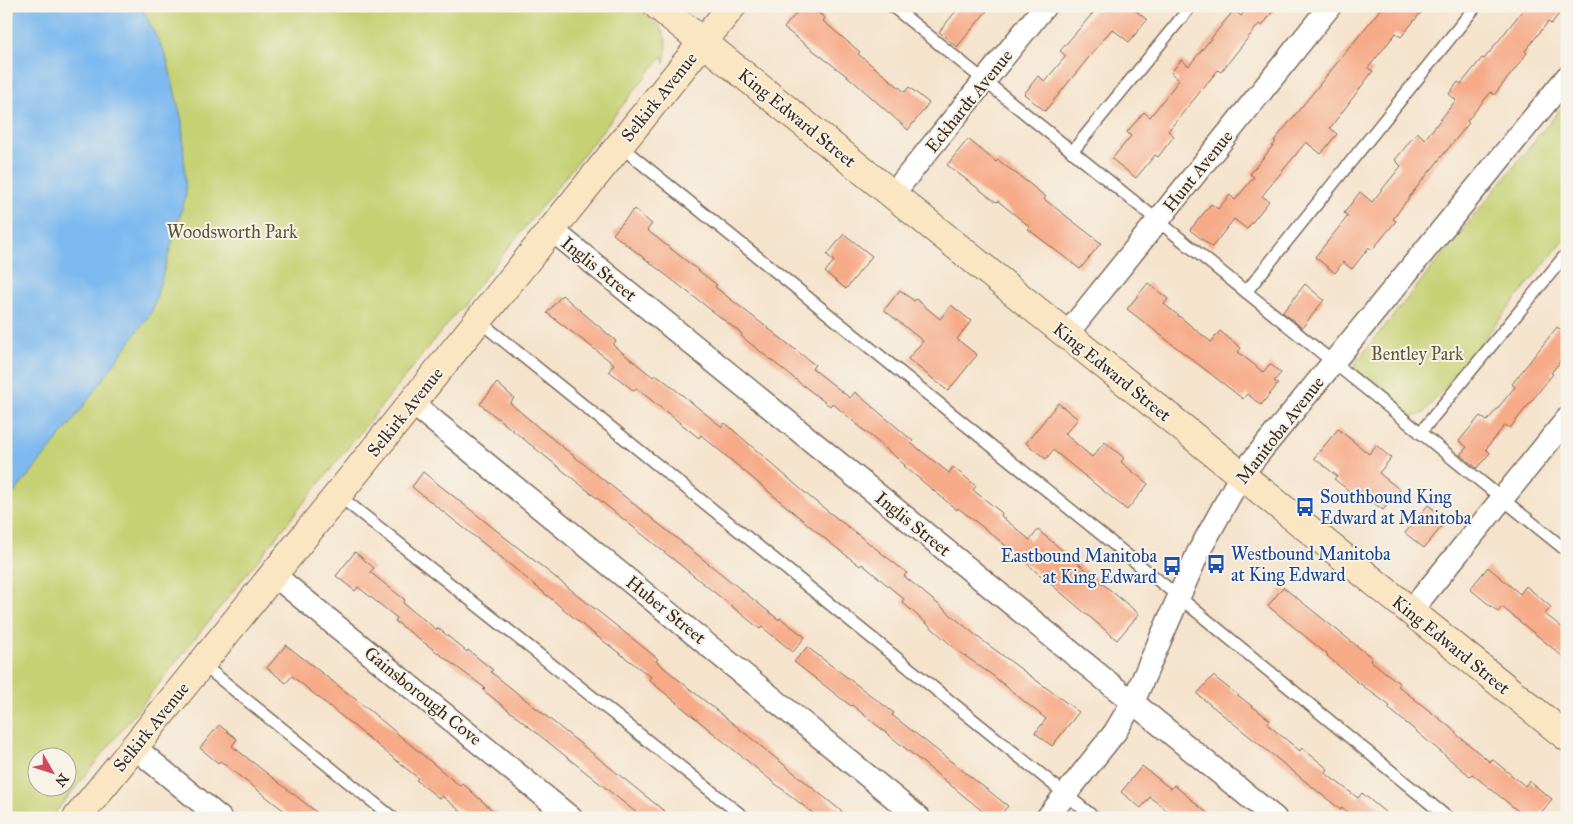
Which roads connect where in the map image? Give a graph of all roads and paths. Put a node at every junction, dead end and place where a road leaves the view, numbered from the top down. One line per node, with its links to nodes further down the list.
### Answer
1 (658, 6): 8 (street, King Edward Street)
2 (732, 6): 8 (street, Selkirk Avenue)
3 (1045, 6): 10 (street, Eckhardt Avenue)
4 (1191, 6): 12 (lane)
5 (1330, 6): 14 (street, Hunt Avenue)
6 (1476, 6): 17 (lane)
7 (898, 8): 10 (lane)
8 (703, 43): 11 (street, Selkirk Avenue); 13 (street, King Edward Street)
9 (1567, 77): 20 (street, Manitoba Avenue)
10 (984, 81): 12 (lane); 13 (street, Eckhardt Avenue)
11 (620, 146): 15 (street, Selkirk Avenue); 29 (lane)
12 (1072, 152): 14 (lane)
13 (892, 195): 19 (street, King Edward Street)
14 (1158, 221): 17 (lane); 19 (street, Hunt Avenue)
15 (552, 230): 18 (street, Selkirk Avenue); 32 (street, Inglis Street)
16 (1567, 253): 23 (lane)
17 (1246, 292): 20 (lane)
18 (479, 321): 21 (street, Selkirk Avenue); 35 (lane)
19 (1066, 335): 24 (street, King Edward Street)
20 (1333, 363): 23 (lane); 24 (street, Manitoba Avenue)
21 (412, 403): 25 (street, Selkirk Avenue); 36 (street, Huber Street)
22 (1567, 419): 26 (street)
23 (1420, 433): 26 (lane)
24 (1241, 475): 29 (street, Manitoba Avenue); 30 (street, King Edward Street)
25 (338, 495): 28 (street, Selkirk Avenue); 41 (lane)
26 (1502, 499): 27 (lane); 30 (street)
27 (1567, 552)
28 (274, 575): 31 (street, Selkirk Avenue); 40 (street, Gainsborough Cove)
29 (1179, 597): 32 (street, Manitoba Avenue); 45 (lane)
30 (1410, 612): 33 (street, King Edward Street)
31 (202, 664): 34 (street, Selkirk Avenue); 39 (lane)
32 (1133, 702): 35 (street, Manitoba Avenue); 44 (street, Inglis Street)
33 (1567, 737)
34 (134, 748): 37 (street, Selkirk Avenue); 38 (street)
35 (1066, 794): 42 (street, Manitoba Avenue); 43 (lane)
36 (908, 814)
37 (77, 818)
38 (220, 818)
39 (393, 818)
40 (571, 818)
41 (746, 818)
42 (1047, 818)
43 (1095, 818)
44 (1275, 818)
45 (1448, 818)

